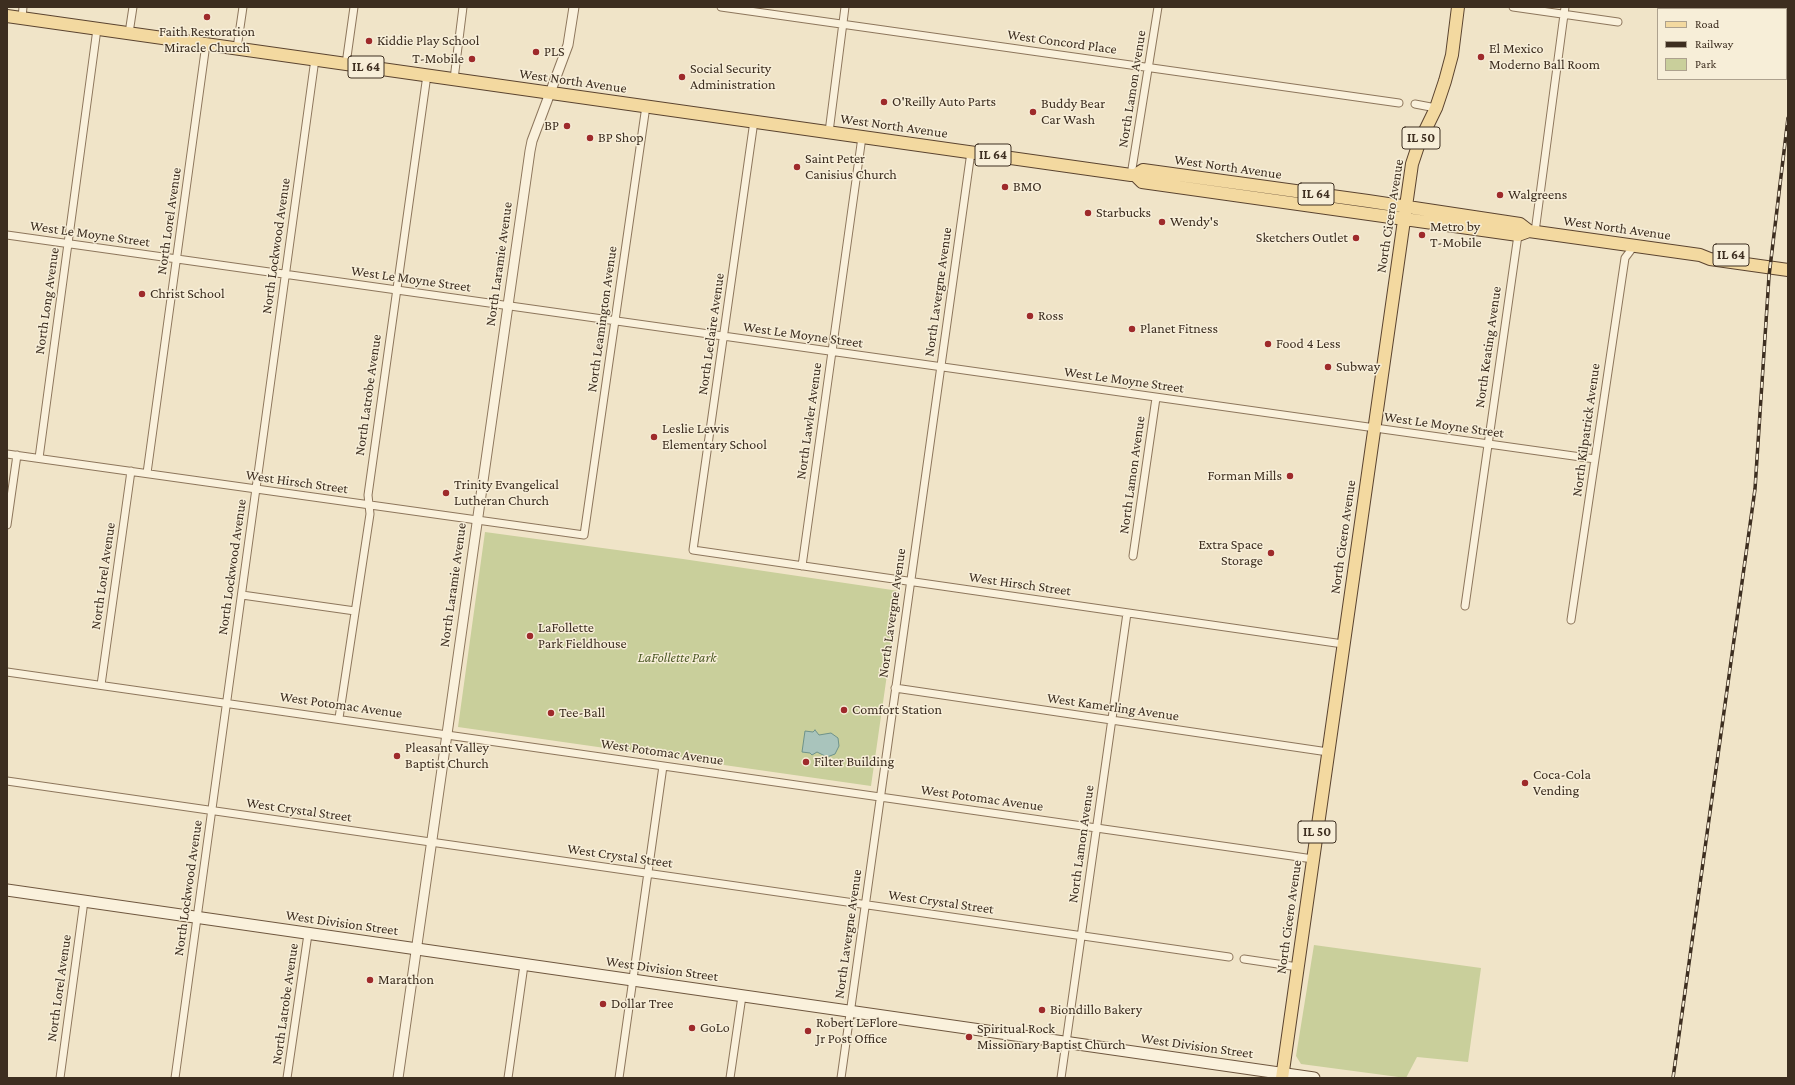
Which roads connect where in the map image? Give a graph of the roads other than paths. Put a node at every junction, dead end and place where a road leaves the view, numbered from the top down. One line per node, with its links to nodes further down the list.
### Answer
1 (133, 7): 17 (street)
2 (243, 7): 19 (street)
3 (354, 7): 21 (street)
4 (463, 7): 24 (street)
5 (574, 7): 25 (street, North Laramie Avenue)
6 (721, 7): 15 (street, West Concord Place)
7 (845, 7): 15 (street)
8 (1158, 7): 22 (street, North Lamon Avenue)
9 (1458, 7): 29 (main road, North Cicero Avenue / IL 50)
10 (1513, 7): 11 (street)
11 (1565, 11): 14 (street); 36 (street, North Keating Avenue)
12 (23, 13): 13 (main road, West North Avenue / IL 64); 16 (main road, West North Avenue / IL 64)
13 (7, 16)
14 (1618, 22)
15 (843, 24): 22 (street, West Concord Place); 31 (street)
16 (96, 29): 17 (main road, West North Avenue / IL 64); 38 (street, North Long Avenue)
17 (129, 33): 18 (main road, West North Avenue / IL 64)
18 (206, 44): 19 (main road, West North Avenue / IL 64); 41 (street, North Lorel Avenue)
19 (238, 48): 20 (main road, West North Avenue / IL 64)
20 (315, 59): 21 (main road, West North Avenue / IL 64); 44 (street, North Lockwood Avenue)
21 (346, 64): 23 (main road, West North Avenue / IL 64)
22 (1147, 67): 26 (street, West Concord Place); 34 (street, North Lamon Avenue)
23 (427, 75): 24 (main road, West North Avenue / IL 64); 45 (street, North Latrobe Avenue)
24 (454, 79): 25 (main road, West North Avenue / IL 64)
25 (551, 93): 28 (main road, West North Avenue / IL 64); 46 (street, North Laramie Avenue)
26 (1399, 103)
27 (1415, 104): 29 (street)
28 (646, 106): 30 (main road, West North Avenue / IL 64); 47 (street, North Leamington Avenue)
29 (1436, 108): 35 (main road, North Cicero Avenue / IL 50)
30 (754, 121): 31 (main road, West North Avenue / IL 64); 48 (street, North Leclaire Avenue)
31 (829, 132): 32 (main road, West North Avenue / IL 64)
32 (862, 137): 33 (main road, West North Avenue / IL 64); 49 (street, North Lawler Avenue)
33 (971, 152): 34 (main road, West North Avenue / IL 64); 50 (street, North Lavergne Avenue)
34 (1133, 175): 35 (main road, West North Avenue / IL 64)
35 (1405, 213): 36 (main road, West North Avenue / IL 64); 52 (main road, North Cicero Avenue / IL 50)
36 (1527, 232): 39 (main road, West North Avenue / IL 64); 53 (street, North Keating Avenue)
37 (7, 235): 38 (street, West Le Moyne Street)
38 (68, 244): 41 (street, West Le Moyne Street); 56 (street, North Long Avenue)
39 (1634, 246): 40 (main road, West North Avenue / IL 64); 57 (street, North Kilpatrick Avenue)
40 (1700, 255): 42 (main road, West North Avenue / IL 64); 43 (main road, West North Avenue / IL 64)
41 (177, 259): 44 (street, West Le Moyne Street); 59 (street, North Lorel Avenue)
42 (1788, 263)
43 (1788, 270)
44 (286, 275): 45 (street, West Le Moyne Street); 60 (street, North Lockwood Avenue)
45 (396, 290): 46 (street, West Le Moyne Street); 61 (street, North Latrobe Avenue)
46 (507, 306): 47 (street, West Le Moyne Street); 62 (street, North Laramie Avenue)
47 (615, 321): 48 (street, West Le Moyne Street); 64 (street, North Leamington Avenue)
48 (723, 336): 49 (street, West Le Moyne Street); 65 (street, North Leclaire Avenue)
49 (832, 352): 50 (street, West Le Moyne Street); 67 (street, North Lawler Avenue)
50 (940, 367): 51 (street, West Le Moyne Street); 68 (street, North Lavergne Avenue)
51 (1156, 398): 52 (street, West Le Moyne Street); 66 (street, North Lamon Avenue)
52 (1374, 428): 53 (street, West Le Moyne Street); 74 (main road, North Cicero Avenue / IL 50)
53 (1487, 444): 57 (street, West Le Moyne Street); 70 (street, North Keating Avenue)
54 (7, 454): 55 (street, West Hirsch Street)
55 (17, 455): 56 (street, West Hirsch Street); 63 (street)
56 (39, 458): 58 (street, West Hirsch Street)
57 (1595, 460): 73 (street, North Kilpatrick Avenue)
58 (131, 471): 59 (street, West Hirsch Street); 76 (street, North Lorel Avenue)
59 (147, 473): 60 (street, West Hirsch Street)
60 (256, 489): 61 (street, West Hirsch Street); 69 (street, North Lockwood Avenue)
61 (369, 505): 62 (street, West Hirsch Street); 71 (street, North Latrobe Avenue)
62 (476, 520): 64 (street, West Hirsch Street); 81 (street, North Laramie Avenue)
63 (7, 525)
64 (584, 536)
65 (693, 550): 67 (street, West Hirsch Street)
66 (1133, 556)
67 (802, 566): 68 (street, West Hirsch Street)
68 (910, 581): 72 (street, West Hirsch Street); 77 (street, North Lavergne Avenue)
69 (242, 595): 71 (street); 78 (street, North Lockwood Avenue)
70 (1465, 606)
71 (355, 611): 79 (street, North Latrobe Avenue)
72 (1127, 613): 74 (street, West Hirsch Street); 80 (street, North Lamon Avenue)
73 (1571, 620)
74 (1344, 644): 82 (main road, North Cicero Avenue / IL 50)
75 (7, 672): 76 (street, West Potomac Avenue)
76 (101, 685): 78 (street, West Potomac Avenue)
77 (895, 688): 80 (street, West Kamerling Avenue); 85 (street, North Lavergne Avenue)
78 (227, 703): 79 (street, West Potomac Avenue); 86 (street, North Lockwood Avenue)
79 (339, 718): 81 (street, West Potomac Avenue)
80 (1112, 720): 82 (street, West Kamerling Avenue); 87 (street, North Lamon Avenue)
81 (447, 733): 83 (street, West Potomac Avenue); 88 (street, North Laramie Avenue)
82 (1328, 752): 89 (main road, North Cicero Avenue / IL 50)
83 (664, 766): 85 (street, West Potomac Avenue); 90 (street)
84 (7, 781): 86 (street, West Crystal Street)
85 (880, 797): 87 (street, West Potomac Avenue); 93 (street, North Lavergne Avenue)
86 (212, 811): 88 (street, West Crystal Street); 94 (street, North Lockwood Avenue)
87 (1097, 828): 89 (street, West Potomac Avenue); 96 (street, North Lamon Avenue)
88 (432, 842): 90 (street, West Crystal Street); 97 (street, North Laramie Avenue)
89 (1313, 859): 101 (main road, North Cicero Avenue / IL 50)
90 (648, 873): 93 (street, West Crystal Street); 102 (street)
91 (7, 890): 92 (main road, West Division Street)
92 (84, 901): 94 (main road, West Division Street); 107 (street, North Lorel Avenue)
93 (865, 904): 96 (street, West Crystal Street); 104 (street, North Lavergne Avenue)
94 (197, 917): 95 (main road, West Division Street); 108 (street, North Lockwood Avenue)
95 (308, 934): 97 (main road, West Division Street); 109 (street, North Latrobe Avenue)
96 (1082, 935): 98 (street, West Crystal Street); 105 (street, North Lamon Avenue)
97 (417, 950): 100 (main road, West Division Street); 110 (street, North Laramie Avenue)
98 (1229, 957)
99 (1244, 959): 101 (street)
100 (524, 965): 102 (main road, West Division Street); 111 (street)
101 (1298, 967): 106 (main road, North Cicero Avenue / IL 50)
102 (632, 980): 103 (main road, West Division Street); 112 (street)
103 (742, 996): 104 (main road, West Division Street); 113 (street)
104 (850, 1011): 105 (main road, West Division Street); 114 (street, North Lavergne Avenue)
105 (1066, 1042): 106 (main road, West Division Street); 115 (street, North Lamon Avenue)
106 (1282, 1076): 116 (main road, West Division Street)
107 (60, 1078)
108 (175, 1078)
109 (287, 1078)
110 (398, 1078)
111 (508, 1078)
112 (618, 1078)
113 (730, 1078)
114 (841, 1078)
115 (1061, 1078)
116 (1314, 1078)

